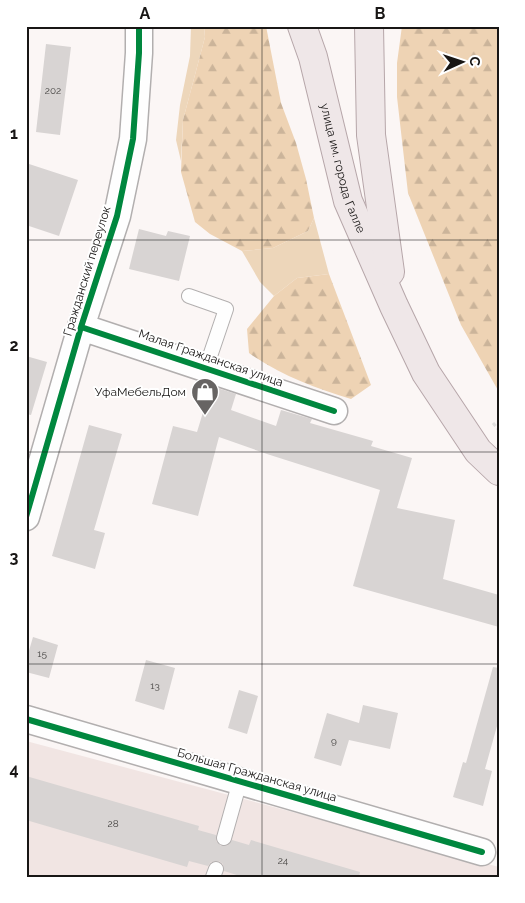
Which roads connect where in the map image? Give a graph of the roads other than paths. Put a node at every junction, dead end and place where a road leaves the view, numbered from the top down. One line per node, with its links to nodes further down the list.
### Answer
1 (139, 26): 6 (street, Гражданский переулок)
2 (302, 26): 5 (main road, улица им. города Галле)
3 (369, 26): 5 (main road, улица им. города Галле)
4 (189, 296): 7 (lane)
5 (394, 306): 9 (main road, улица им. города Галле)
6 (81, 327): 7 (street, Малая Гражданская улица); 10 (street, Гражданский переулок)
7 (206, 368): 8 (street, Малая Гражданская улица)
8 (334, 411)
9 (499, 471)
10 (26, 516)
11 (26, 719): 12 (street, Большая Гражданская улица)
12 (240, 781): 13 (lane); 14 (street, Большая Гражданская улица)
13 (224, 838)
14 (482, 852)

